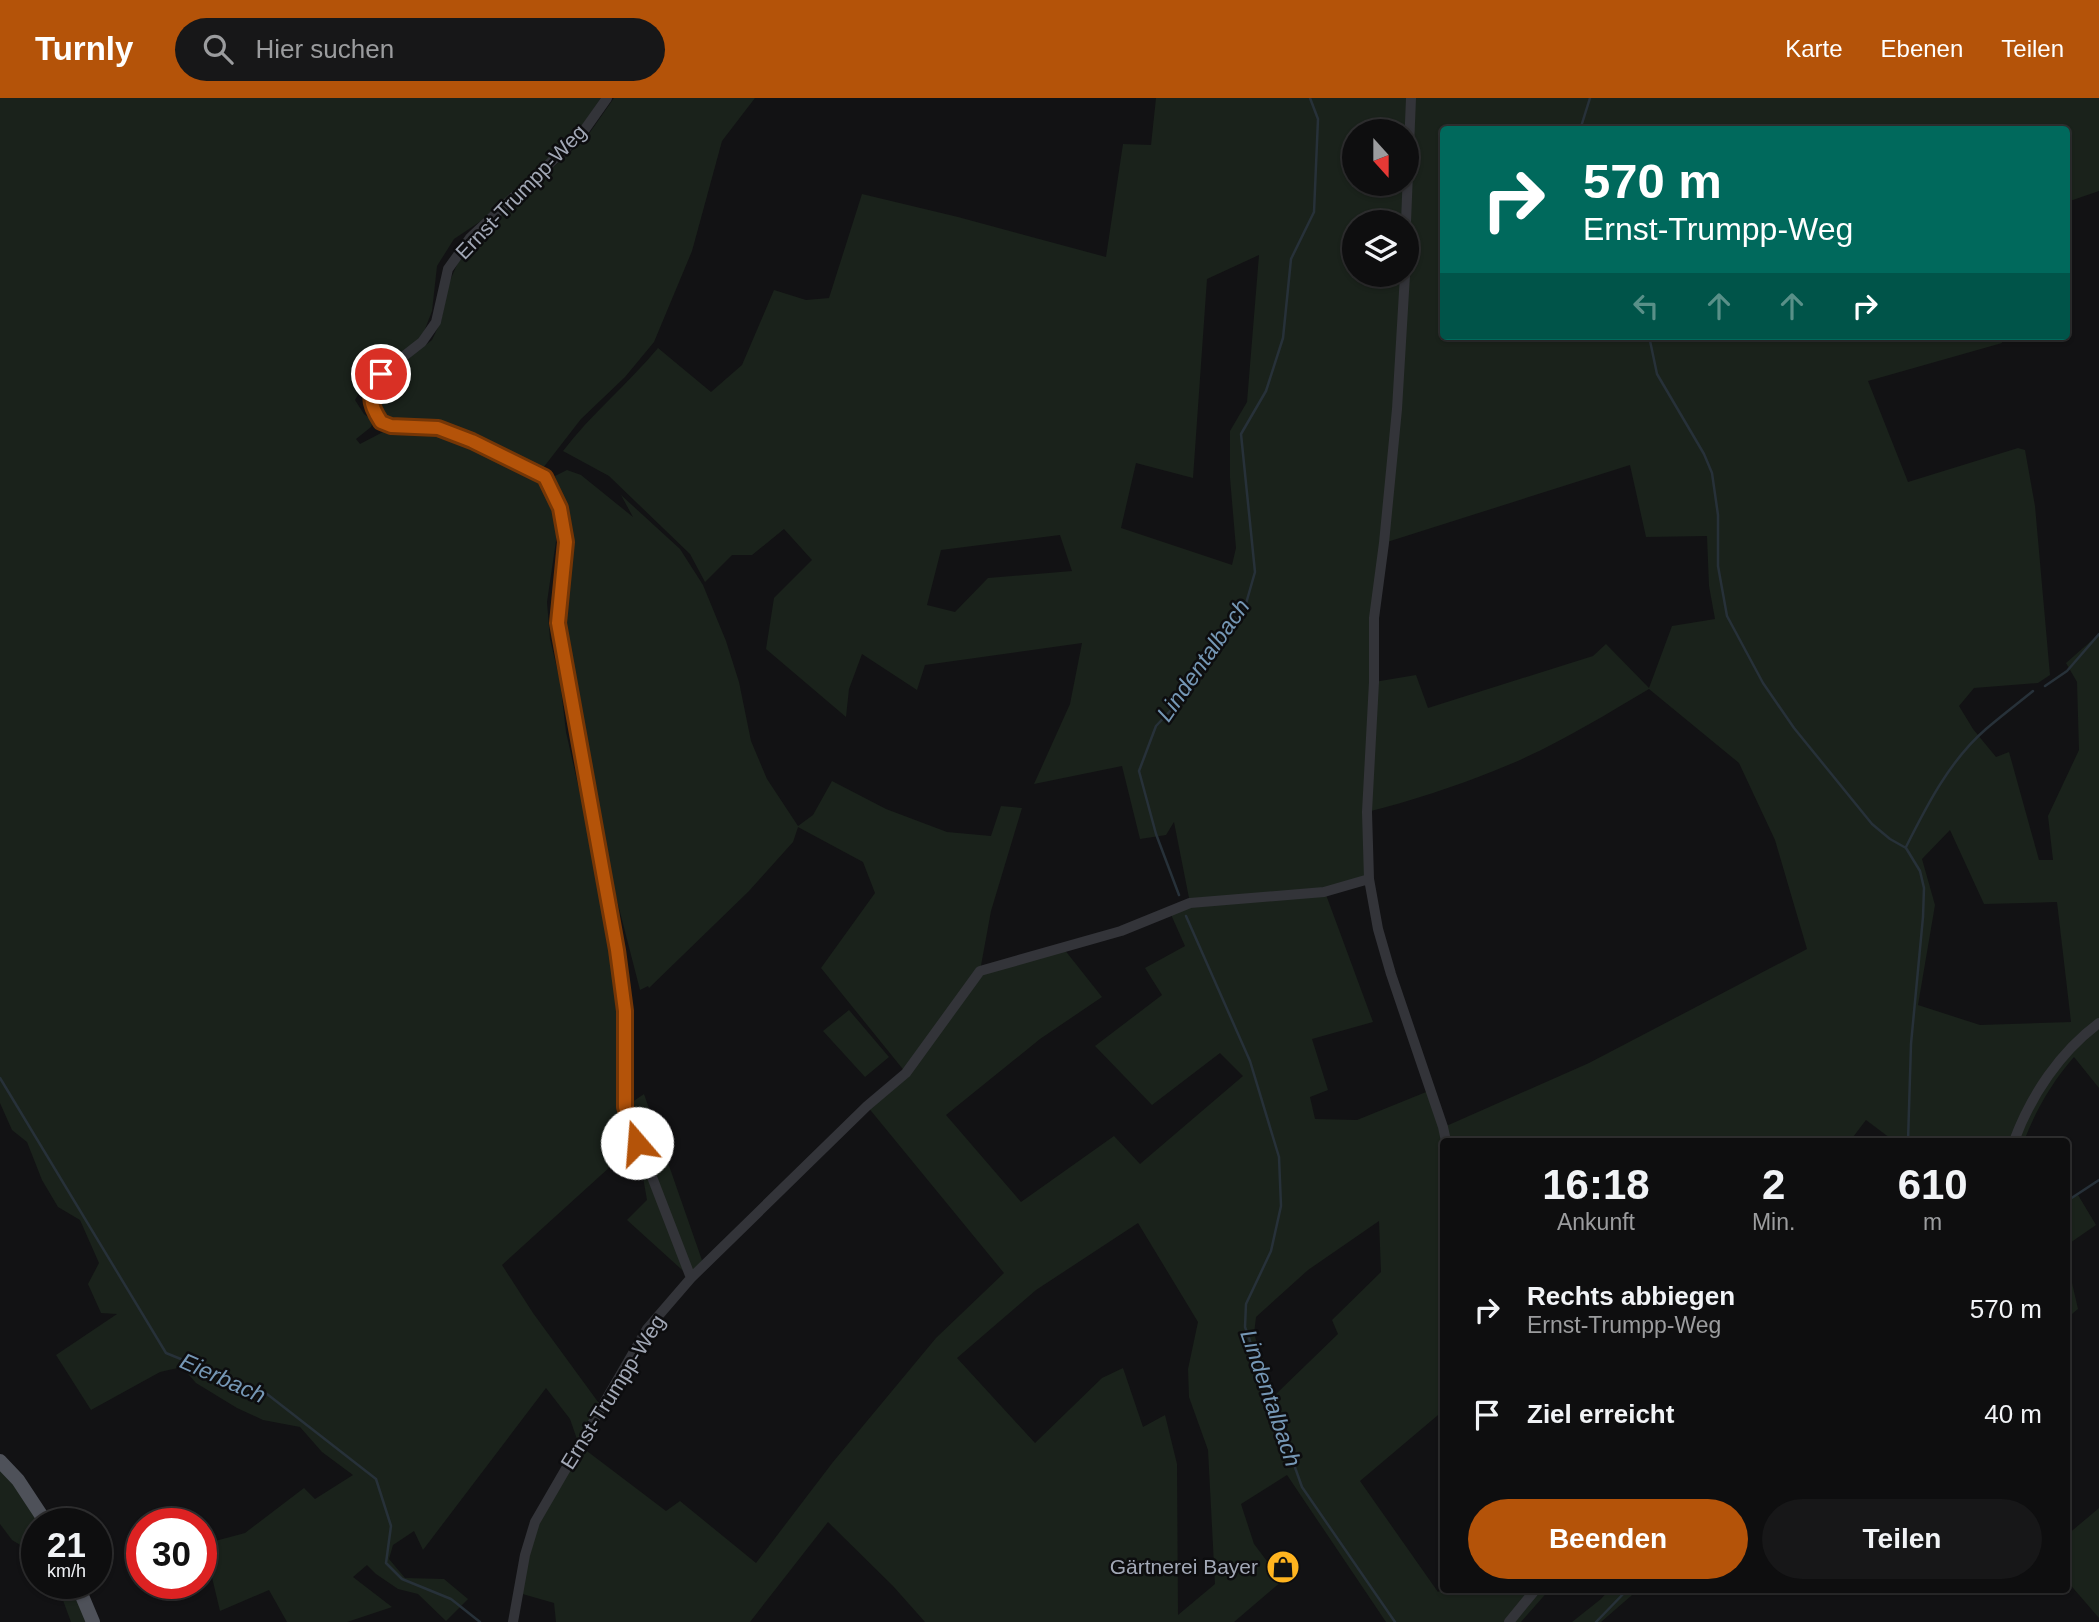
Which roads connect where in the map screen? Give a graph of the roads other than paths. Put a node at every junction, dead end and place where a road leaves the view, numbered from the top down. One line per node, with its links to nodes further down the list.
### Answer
1 (607, 98): 9 (street, Ernst-Trumpp-Weg)
2 (1411, 98): 3 (street)
3 (1406, 210)
4 (1404, 287): 5 (street)
5 (1369, 878): 7 (street); 9 (street)
6 (2099, 1023): 8 (street)
7 (1445, 1138)
8 (2015, 1138)
9 (691, 1278): 15 (street, Ernst-Trumpp-Weg)
10 (0, 1461): 11 (main road)
11 (36, 1508)
12 (1533, 1593): 16 (street)
13 (83, 1599): 14 (main road)
14 (93, 1622)
15 (513, 1622)
16 (1509, 1622)

